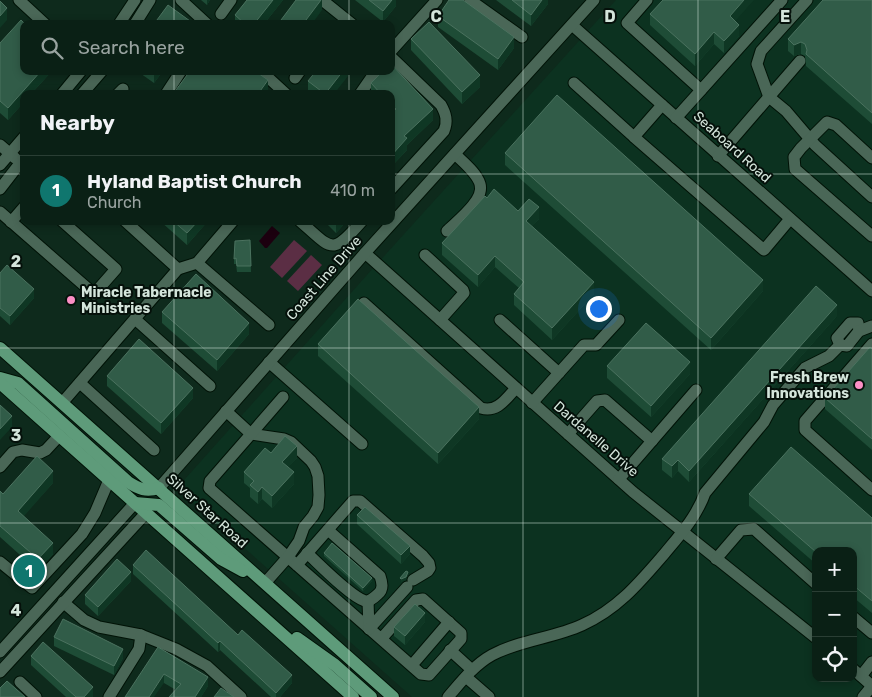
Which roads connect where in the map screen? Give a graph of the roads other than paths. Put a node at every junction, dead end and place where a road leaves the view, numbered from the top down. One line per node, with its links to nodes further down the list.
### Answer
1 (19, 0): 14 (street)
2 (135, 0): 15 (street)
3 (150, 0): 16 (street)
4 (181, 0): 17 (street)
5 (232, 0): 13 (street)
6 (322, 0): 18 (street)
7 (437, 0): 21 (street)
8 (470, 0): 20 (street)
9 (594, 0): 19 (street, Coast Line Drive)
10 (648, 0): 35 (street)
11 (782, 0): 35 (street)
12 (807, 0): 36 (street)
13 (220, 14)
14 (41, 20)
15 (122, 20)
16 (138, 20)
17 (204, 20)
18 (340, 20)
19 (572, 25): 37 (street, Seaboard Road); 44 (street, Coast Line Drive)
20 (522, 37)
21 (395, 47)
22 (395, 61): 50 (street)
23 (800, 61): 36 (street)
24 (78, 75): 30 (street)
25 (98, 75): 31 (street)
26 (178, 75): 32 (street)
27 (265, 75): 33 (street)
28 (373, 75): 34 (street)
29 (574, 83): 39 (street)
30 (65, 90)
31 (85, 90)
32 (169, 90)
33 (281, 90)
34 (363, 90)
35 (701, 90): 38 (street)
36 (769, 97): 40 (street); 45 (street)
37 (662, 105): 38 (street, Seaboard Road); 39 (street)
38 (676, 118): 45 (street, Seaboard Road)
39 (634, 137): 55 (street)
40 (809, 138): 46 (street); 52 (street); 65 (street)
41 (20, 142): 43 (street)
42 (0, 145): 43 (street)
43 (9, 154): 47 (street); 49 (street)
44 (455, 154): 56 (street, Coast Line Drive); 64 (street)
45 (718, 156): 55 (street, Seaboard Road)
46 (872, 158)
47 (20, 159)
48 (20, 163): 51 (street)
49 (0, 166)
50 (395, 185)
51 (0, 189)
52 (872, 197)
53 (0, 212): 57 (street)
54 (20, 212): 57 (street)
55 (790, 219): 70 (street, Seaboard Road)
56 (395, 220)
57 (11, 222): 58 (street)
58 (66, 225)
59 (128, 225): 69 (street)
60 (230, 225): 68 (street)
61 (305, 225): 62 (street)
62 (358, 225)
63 (390, 225): 66 (street, Coast Line Drive)
64 (447, 231)
65 (872, 236)
66 (365, 253): 73 (street, Dardanelle Drive); 80 (street, Coast Line Drive)
67 (425, 255): 73 (street)
68 (197, 263): 69 (street); 76 (street)
69 (178, 269): 72 (street)
70 (872, 291)
71 (364, 303): 86 (street)
72 (135, 319): 84 (street); 85 (street)
73 (440, 320): 86 (street, Dardanelle Drive)
74 (500, 320): 81 (street)
75 (619, 320): 81 (street)
76 (269, 325)
77 (872, 326): 106 (street)
78 (872, 344): 102 (street)
79 (0, 348): 89 (main road, Silver Star Road)
80 (270, 362): 91 (street, Coast Line Drive); 96 (street)
81 (559, 373): 90 (street)
82 (0, 378): 101 (main road)
83 (0, 383): 94 (main road)
84 (80, 383): 89 (street); 97 (street)
85 (210, 386)
86 (516, 388): 90 (street, Dardanelle Drive)
87 (696, 390): 95 (street)
88 (283, 397): 92 (street)
89 (62, 403): 101 (main road, Silver Star Road)
90 (532, 403): 93 (street, Dardanelle Drive)
91 (226, 411): 92 (street); 101 (street, Coast Line Drive)
92 (251, 434): 108 (street); 108 (street)
93 (568, 434): 95 (street); 99 (street, Dardanelle Drive)
94 (59, 436): 98 (street); 100 (main road)
95 (652, 441): 99 (street)
96 (362, 444)
97 (154, 450)
98 (0, 467)
99 (619, 479): 106 (street, Dardanelle Drive)
100 (109, 480): 103 (main road); 110 (street)
101 (158, 488): 113 (main road, Silver Star Road)
102 (872, 490)
103 (135, 503): 104 (main road); 113 (main road); 125 (street)
104 (146, 513): 114 (main road); 116 (street)
105 (328, 530): 107 (street); 115 (street); 119 (street)
106 (682, 532): 109 (street, Dardanelle Drive); 130 (street)
107 (308, 553): 111 (street); 115 (street)
108 (288, 557): 111 (street); 113 (street)
109 (716, 559): 112 (street); 122 (street, Dardanelle Drive)
110 (0, 562)
111 (297, 565): 119 (street)
112 (812, 580)
113 (265, 583): 138 (main road, Silver Star Road)
114 (244, 600): 136 (main road); 137 (main road)
115 (368, 601): 119 (street)
116 (63, 602): 121 (street); 128 (street)
117 (857, 620): 120 (street)
118 (449, 622): 123 (street); 124 (street); 127 (street)
119 (369, 628): 123 (street)
120 (872, 633)
121 (141, 635): 134 (street); 135 (street)
122 (815, 637)
123 (381, 639): 127 (street)
124 (450, 650): 127 (street); 130 (street)
125 (0, 652)
126 (872, 662): 129 (street)
127 (412, 666)
128 (0, 672)
129 (857, 673): 132 (street)
130 (469, 674): 139 (street); 140 (street)
131 (20, 682): 133 (street)
132 (872, 686): 141 (street)
133 (36, 697)
134 (109, 697)
135 (241, 697)
136 (353, 697)
137 (371, 697)
138 (393, 697)
139 (448, 697)
140 (489, 697)
141 (863, 697)

